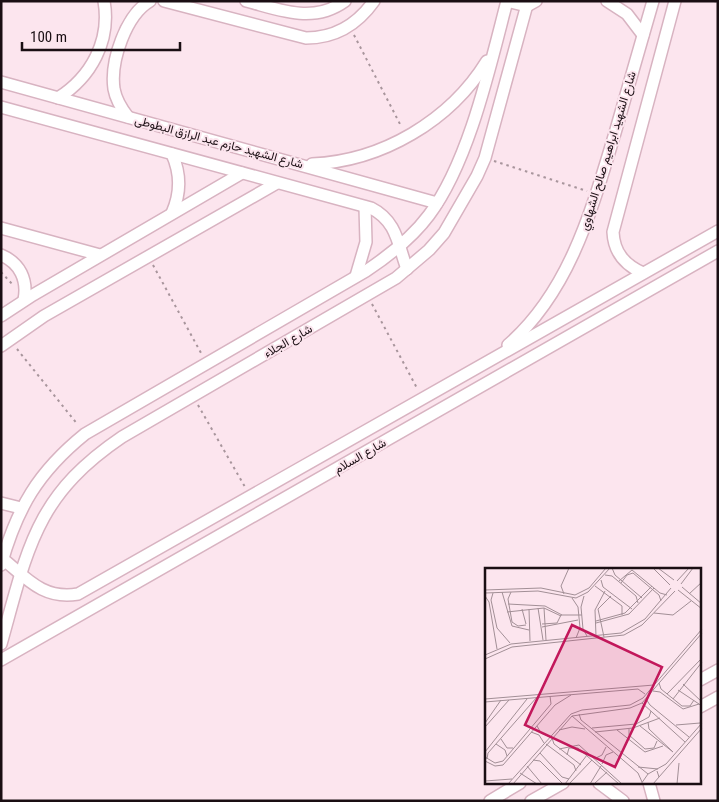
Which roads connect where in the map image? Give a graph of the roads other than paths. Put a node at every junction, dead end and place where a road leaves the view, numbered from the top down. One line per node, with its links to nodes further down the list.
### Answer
1 (104, 1): 15 (street)
2 (150, 1): 17 (street)
3 (164, 1): 6 (street)
4 (246, 1): 5 (street)
5 (345, 1)
6 (374, 1)
7 (607, 1): 12 (street)
8 (653, 1): 12 (street, شارع الشهيد ابراهيم صالح الشهاوي)
9 (675, 1): 34 (street, شارع الشهيد ابراهيم صالح الشهاوي)
10 (507, 2): 11 (street); 13 (street, شارع الجلاء)
11 (530, 3): 23 (street, شارع الجلاء)
12 (644, 35): 39 (street, شارع الشهيد ابراهيم صالح الشهاوي)
13 (494, 49): 19 (street); 21 (street, شارع الجلاء)
14 (1, 82): 15 (street, شارع الشهيد حازم عبد الرازق البطوطى)
15 (58, 98): 17 (street, شارع الشهيد حازم عبد الرازق البطوطى)
16 (1, 106): 18 (street, شارع الشهيد حازم عبد الرازق البطوطى)
17 (128, 117): 19 (street, شارع الشهيد حازم عبد الرازق البطوطى)
18 (172, 154): 20 (street, شارع الشهيد حازم عبد الرازق البطوطى); 26 (street)
19 (302, 165): 24 (street, شارع الشهيد حازم عبد الرازق البطوطى)
20 (242, 173): 22 (street, شارع الشهيد حازم عبد الرازق البطوطى); 26 (street)
21 (450, 181): 23 (street); 24 (street, شارع الجلاء)
22 (277, 182): 25 (street, شارع الشهيد حازم عبد الرازق البطوطى); 38 (street)
23 (470, 189): 33 (street, شارع الجلاء)
24 (437, 203): 29 (street, شارع الجلاء)
25 (365, 207): 29 (street, شارع الشهيد حازم عبد الرازق البطوطى); 35 (street)
26 (172, 213): 32 (street)
27 (1, 228): 32 (street)
28 (718, 231): 34 (street, شارع السلام)
29 (399, 248): 33 (street, شارع الشهيد حازم عبد الرازق البطوطى); 35 (street, شارع الجلاء)
30 (718, 251): 40 (street, شارع السلام)
31 (1, 255): 36 (street)
32 (100, 255): 36 (street)
33 (407, 269): 44 (street, شارع الجلاء)
34 (644, 273): 39 (street, شارع السلام)
35 (356, 276): 42 (street, شارع الجلاء)
36 (22, 301): 37 (street)
37 (1, 316)
38 (6, 342)
39 (490, 361): 40 (street); 44 (street, شارع السلام)
40 (499, 377): 46 (street, شارع السلام)
41 (1, 503): 42 (street)
42 (21, 508): 43 (street, شارع الجلاء)
43 (3, 555): 44 (street, شارع السلام)
44 (21, 574): 45 (street, شارع الجلاء)
45 (1, 644)
46 (1, 660)
47 (718, 670): 48 (street)
48 (702, 679)
49 (718, 697): 50 (street)
50 (702, 706)
51 (518, 784): 56 (street)
52 (521, 784): 57 (street)
53 (561, 784): 57 (street)
54 (600, 784): 58 (street)
55 (650, 784): 59 (street)
56 (490, 801)
57 (530, 801)
58 (623, 801)
59 (654, 801)

